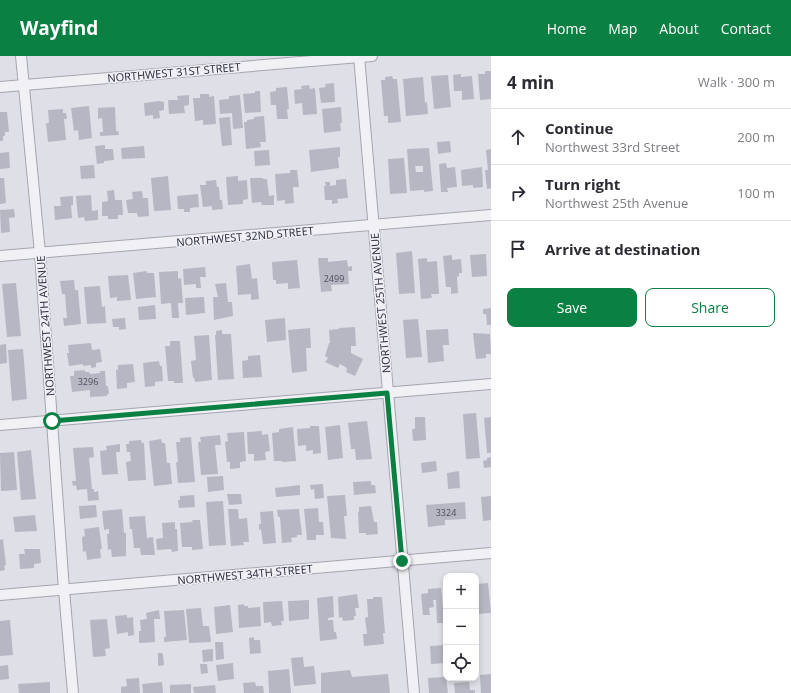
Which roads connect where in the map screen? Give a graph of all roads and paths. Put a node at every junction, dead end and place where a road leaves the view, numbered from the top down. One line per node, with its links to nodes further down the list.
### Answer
1 (21, 56): 4 (street, NORTHWEST 24TH AVENUE)
2 (372, 56): 3 (street, NORTHWEST 31ST STREET)
3 (359, 57): 4 (street, NORTHWEST 31ST STREET); 7 (street, NORTHWEST 25TH AVENUE)
4 (23, 85): 5 (street, NORTHWEST 31ST STREET); 8 (street, NORTHWEST 24TH AVENUE)
5 (0, 87)
6 (491, 215): 7 (street, NORTHWEST 32ND STREET)
7 (373, 225): 8 (street, NORTHWEST 32ND STREET); 11 (street, NORTHWEST 25TH AVENUE)
8 (40, 253): 9 (street, NORTHWEST 32ND STREET); 12 (street, NORTHWEST 24TH AVENUE)
9 (0, 256)
10 (491, 384): 11 (street)
11 (387, 393): 12 (street); 15 (street, NORTHWEST 25TH AVENUE)
12 (52, 421): 13 (street); 16 (street, NORTHWEST 24TH AVENUE)
13 (0, 425)
14 (491, 553): 15 (street, NORTHWEST 34TH STREET)
15 (402, 561): 16 (street, NORTHWEST 34TH STREET); 19 (street, NORTHWEST 25TH AVENUE)
16 (64, 590): 17 (street, NORTHWEST 34TH STREET); 18 (street, NORTHWEST 24TH AVENUE)
17 (0, 595)
18 (73, 693)
19 (414, 693)

